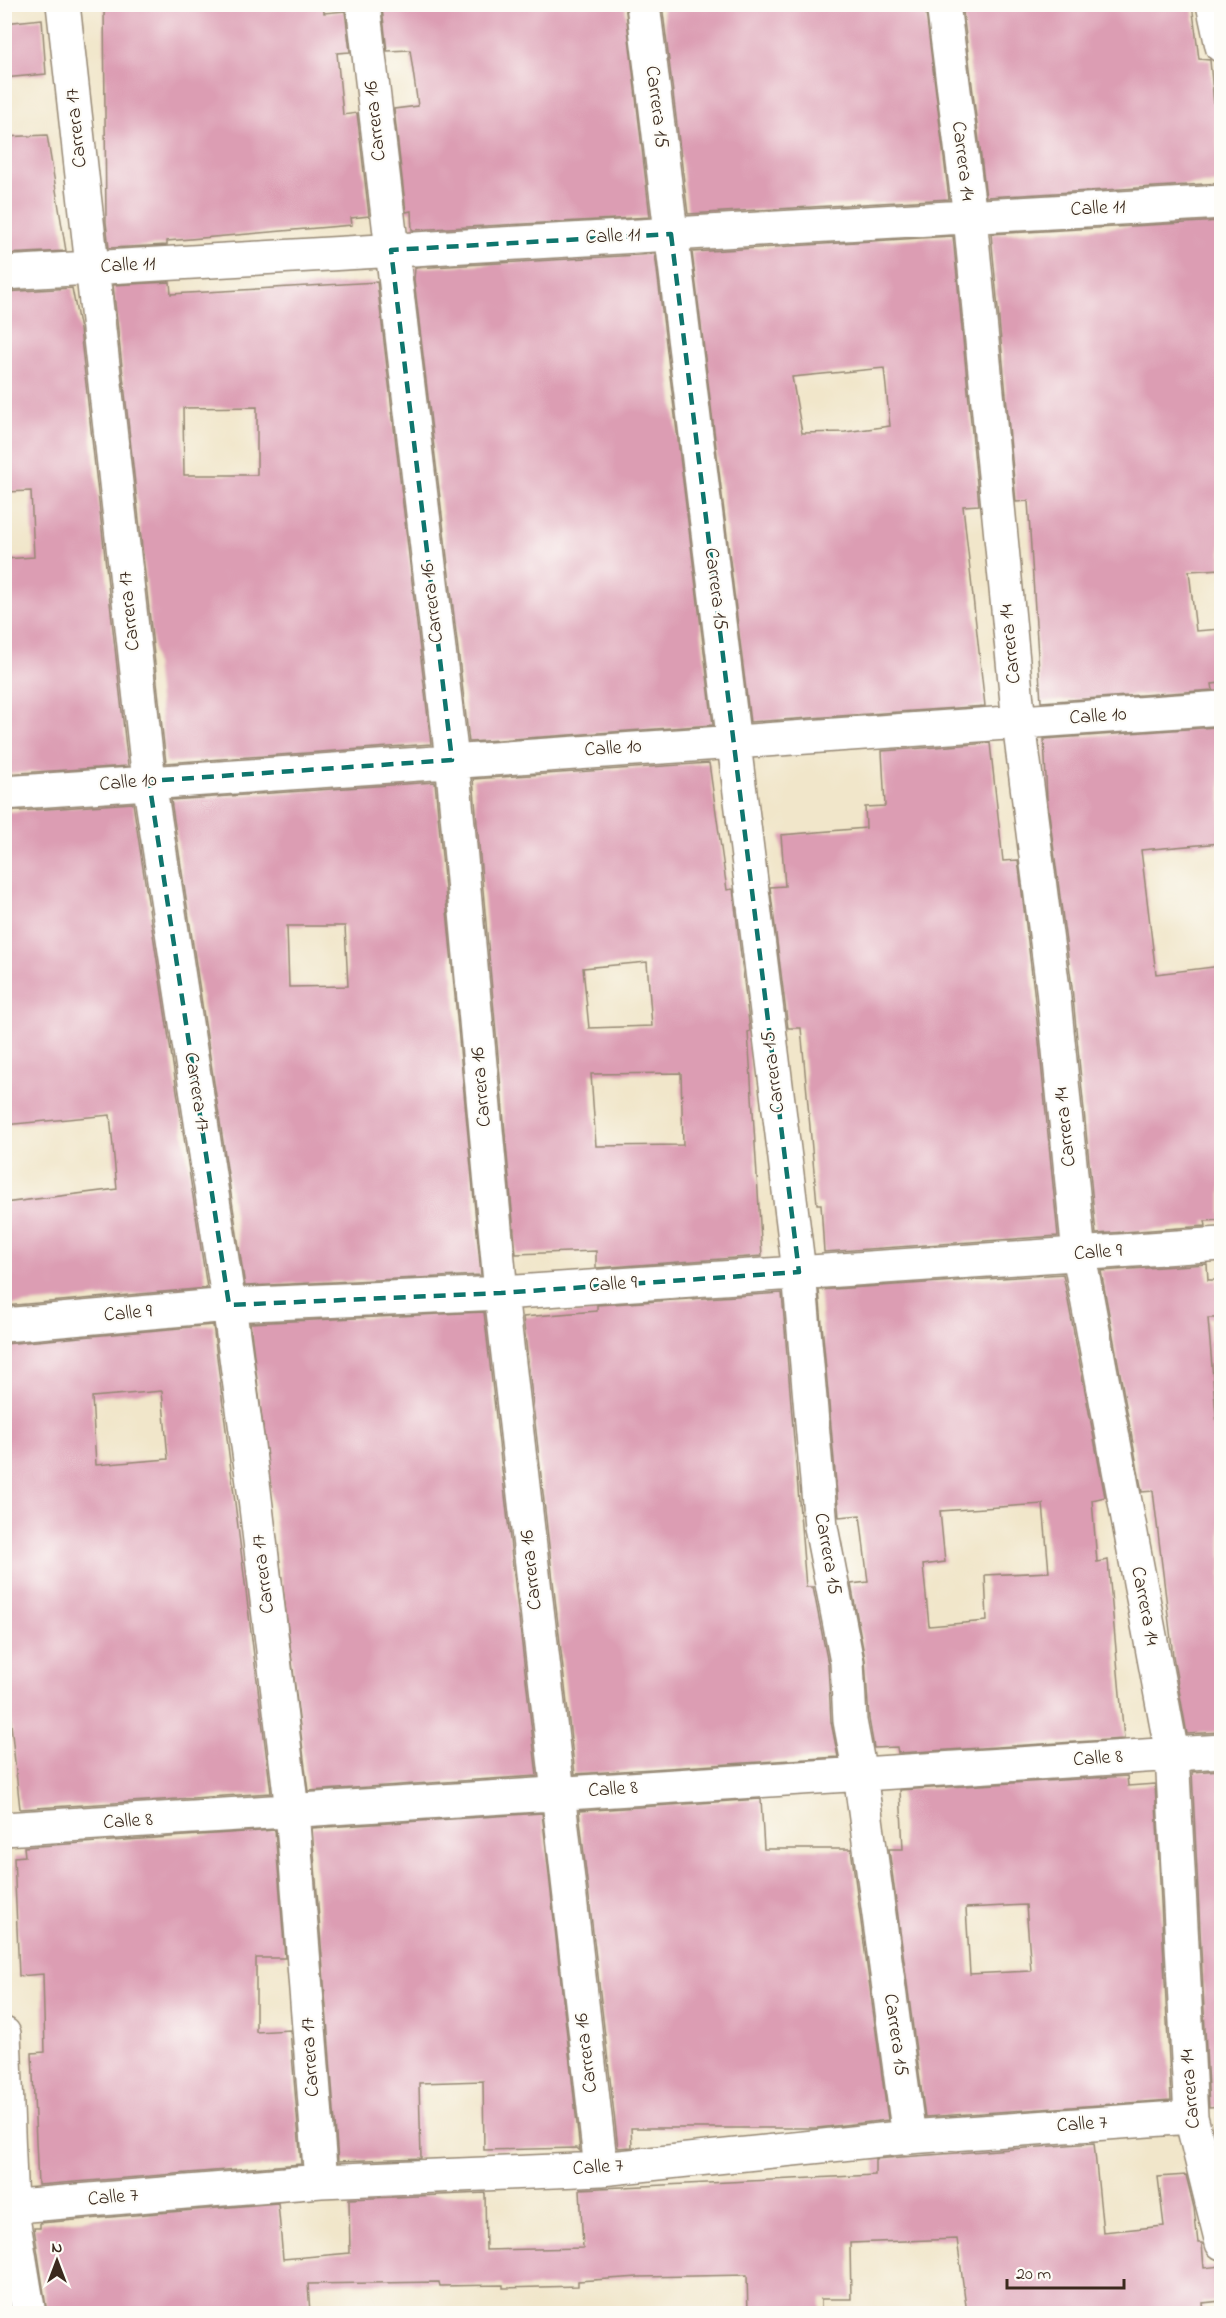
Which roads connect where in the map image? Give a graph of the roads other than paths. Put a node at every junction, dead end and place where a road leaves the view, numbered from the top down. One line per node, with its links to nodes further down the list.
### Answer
1 (63, 4): 11 (street, Carrera 17)
2 (363, 4): 10 (street, Carrera 16)
3 (643, 4): 9 (street, Carrera 15)
4 (943, 4): 8 (street, Carrera 14)
5 (1213, 4): 6 (street)
6 (1221, 46)
7 (1221, 202): 8 (street, Calle 11)
8 (970, 217): 9 (street, Calle 11); 14 (street, Carrera 14)
9 (671, 234): 10 (street, Calle 11); 15 (street, Carrera 15)
10 (391, 250): 11 (street, Calle 11); 16 (street, Carrera 16)
11 (93, 268): 12 (street, Calle 11); 17 (street, Carrera 17)
12 (4, 273)
13 (1221, 708): 14 (street, Calle 10)
14 (1019, 723): 15 (street, Calle 10); 20 (street, Carrera 14)
15 (734, 741): 16 (street, Calle 10); 21 (street, Carrera 15)
16 (452, 760): 17 (street, Calle 10); 22 (street, Carrera 16)
17 (149, 781): 18 (street, Calle 10); 23 (street, Carrera 17)
18 (4, 793)
19 (1221, 1244): 20 (street, Calle 9)
20 (1079, 1255): 21 (street, Calle 9); 26 (street, Carrera 14)
21 (799, 1272): 22 (street, Calle 9); 27 (street, Carrera 15)
22 (501, 1293): 23 (street, Calle 9); 28 (street, Carrera 16)
23 (229, 1305): 24 (street, Calle 9); 29 (street, Carrera 17)
24 (4, 1325)
25 (1221, 1751): 26 (street, Calle 8)
26 (1172, 1754): 27 (street, Calle 8); 32 (street, Carrera 14)
27 (860, 1774): 28 (street, Calle 8); 33 (street, Carrera 15)
28 (558, 1794): 29 (street, Calle 8); 34 (street, Carrera 16)
29 (292, 1811): 30 (street, Calle 8); 35 (street, Carrera 17)
30 (4, 1829)
31 (4, 2034): 36 (street)
32 (1191, 2117): 33 (street, Calle 7); 37 (street, Carrera 14)
33 (909, 2137): 34 (street, Calle 7)
34 (601, 2169): 35 (street, Calle 7)
35 (321, 2181): 36 (street, Calle 7)
36 (8, 2206): 38 (street)
37 (1221, 2243)
38 (29, 2313)

